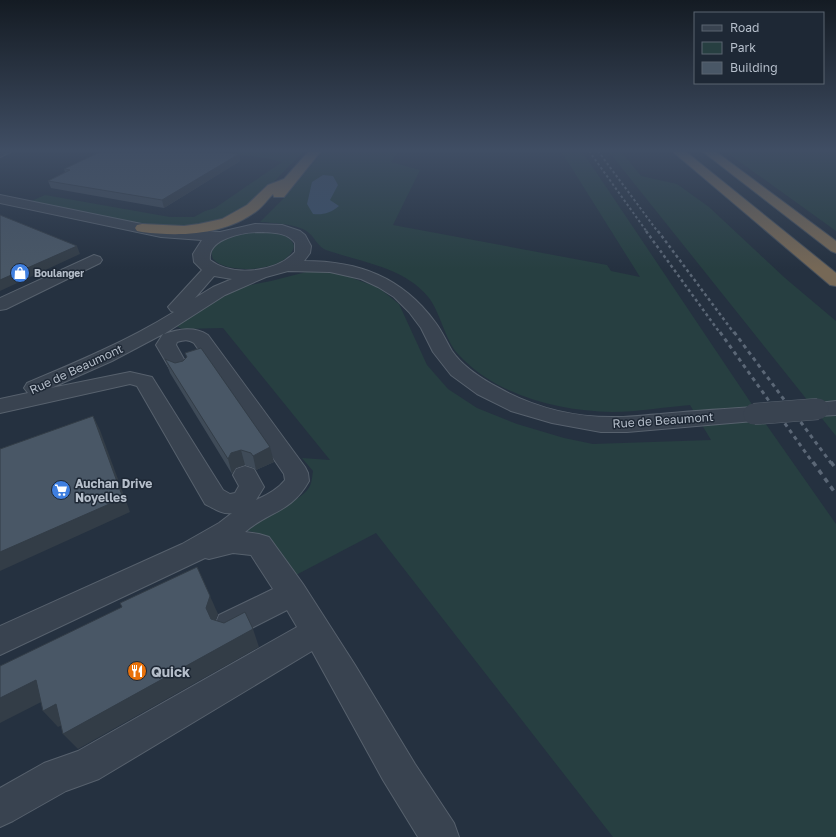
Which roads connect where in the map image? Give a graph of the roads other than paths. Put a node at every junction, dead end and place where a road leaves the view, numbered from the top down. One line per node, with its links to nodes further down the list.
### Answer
1 (269, 190): 6 (highway)
2 (282, 190): 7 (highway)
3 (724, 190): 16 (highway)
4 (758, 190): 9 (highway)
5 (1, 202): 6 (street); 11 (street)
6 (142, 228): 8 (street)
7 (243, 229): 8 (street); 10 (street)
8 (220, 236): 11 (street)
9 (836, 248)
10 (315, 249): 13 (street); 18 (street, Rue de Beaumont)
11 (201, 253): 14 (street)
12 (94, 260): 17 (street)
13 (287, 266): 15 (street); 18 (street, Rue de Beaumont)
14 (211, 269): 15 (street); 19 (street, Rue de Beaumont)
15 (260, 274): 19 (street, Rue de Beaumont)
16 (836, 281)
17 (0, 305)
18 (430, 327): 23 (street, Rue de Beaumont, bridge)
19 (150, 334): 21 (street, Rue de Beaumont)
20 (180, 370): 25 (street)
21 (0, 402)
22 (0, 406): 24 (street)
23 (827, 408)
24 (245, 475)
25 (192, 552): 26 (street); 29 (street)
26 (292, 593): 27 (street); 28 (street)
27 (230, 625)
28 (317, 632): 30 (street); 31 (street)
29 (0, 640)
30 (0, 808)
31 (440, 837)

